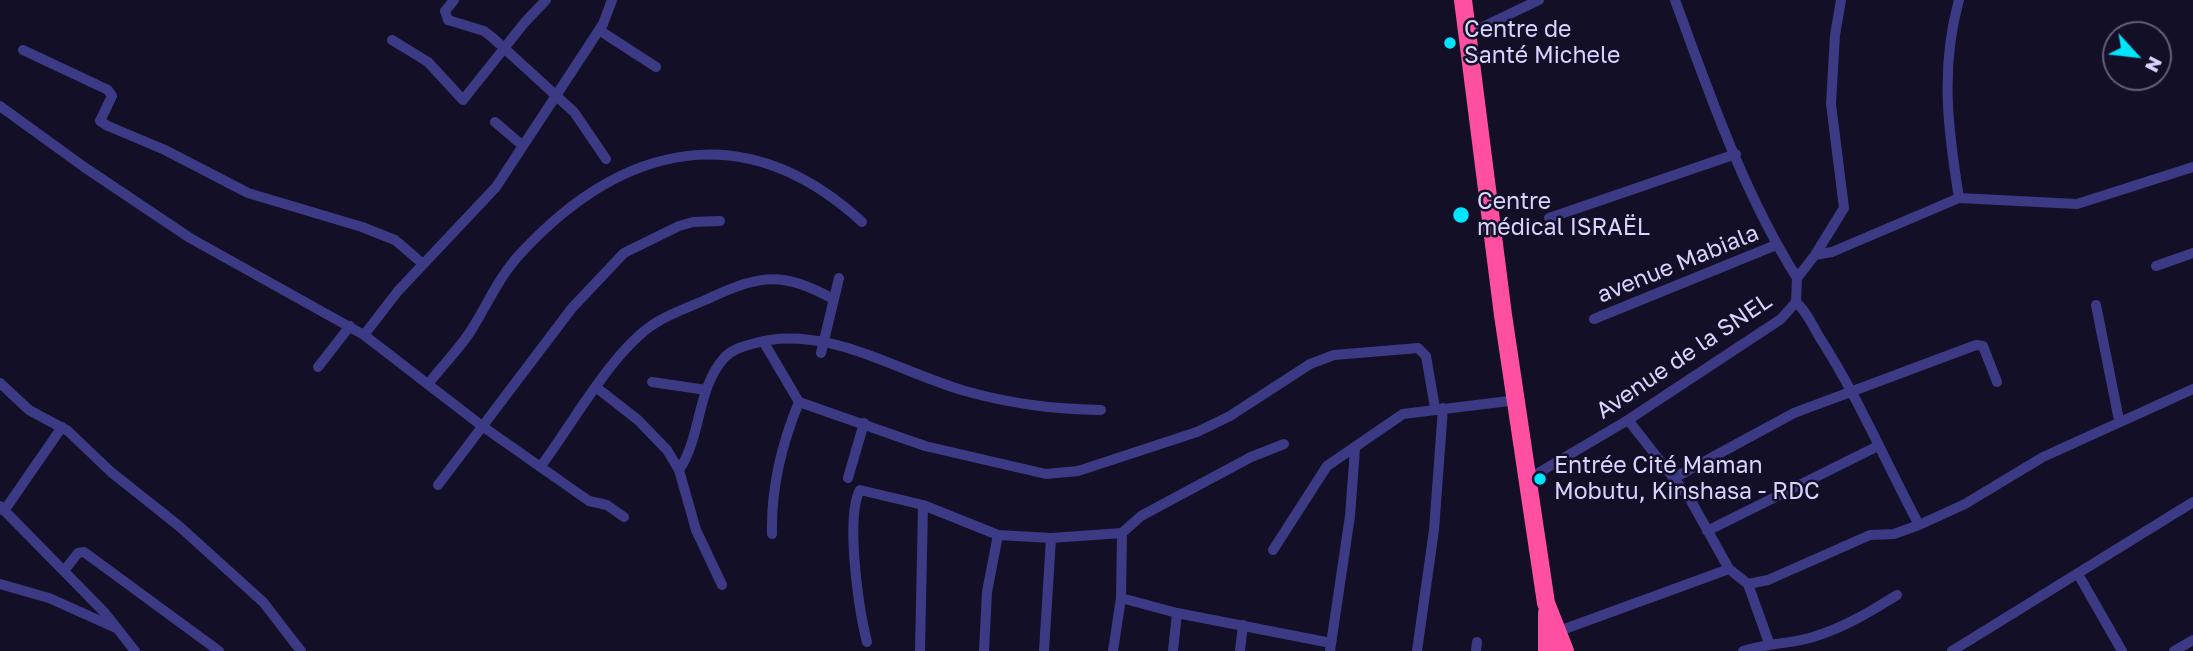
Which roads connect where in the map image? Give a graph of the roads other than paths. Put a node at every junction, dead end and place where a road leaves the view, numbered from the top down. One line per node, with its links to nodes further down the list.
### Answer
1 (454, 0): 13 (street)
2 (547, 0): 13 (street)
3 (612, 0): 9 (street)
4 (1463, 0): 10 (highway)
5 (1539, 0): 10 (street)
6 (1675, 0): 19 (street)
7 (1842, 0): 28 (street)
8 (1959, 0): 22 (street)
9 (599, 30): 14 (street); 15 (street)
10 (1468, 34): 51 (highway)
11 (392, 40): 13 (street)
12 (23, 50): 29 (street)
13 (505, 50): 15 (street)
14 (656, 67)
15 (558, 95): 18 (street); 20 (street)
16 (0, 106): 37 (street)
17 (495, 122): 18 (street)
18 (523, 146): 29 (street)
19 (1736, 155): 23 (street); 26 (street)
20 (606, 159)
21 (2193, 167): 22 (street)
22 (1959, 198): 28 (street)
23 (1549, 218)
24 (720, 221): 58 (street)
25 (862, 222): 46 (street)
26 (1776, 245): 32 (street); 36 (street, avenue Mabiala)
27 (2193, 253): 30 (street)
28 (1815, 255): 32 (street)
29 (423, 264): 38 (street)
30 (2156, 266)
31 (839, 278): 33 (street)
32 (1797, 278): 34 (street, Avenue de la SNEL)
33 (833, 299): 39 (street); 47 (street)
34 (1796, 302): 50 (street); 55 (street, Avenue de la SNEL)
35 (2096, 305): 56 (street)
36 (1594, 319)
37 (350, 326): 38 (street); 42 (street)
38 (364, 335): 46 (street)
39 (824, 340): 40 (street); 41 (street); 54 (street)
40 (763, 341): 49 (street); 52 (street)
41 (821, 353)
42 (318, 367)
43 (652, 382): 49 (street)
44 (1997, 382): 50 (street)
45 (0, 383): 59 (street)
46 (429, 383): 58 (street)
47 (597, 387): 63 (street); 64 (street)
48 (2193, 388): 56 (street)
49 (706, 390): 64 (street)
50 (1852, 390): 61 (street); 66 (street)
51 (1517, 400): 53 (street); 67 (highway)
52 (799, 402): 57 (street); 76 (street)
53 (1439, 408): 57 (street); 62 (street); 107 (street)
54 (1101, 410)
55 (1628, 420): 66 (street); 67 (street, Avenue de la SNEL)
56 (2119, 420): 73 (street)
57 (864, 424): 65 (street)
58 (482, 426): 63 (street); 68 (street)
59 (62, 427): 71 (street); 100 (street)
60 (1284, 444): 75 (street)
61 (1877, 447): 73 (street); 74 (street)
62 (1355, 449): 79 (street); 97 (street)
63 (541, 466): 72 (street)
64 (679, 470): 85 (street)
65 (848, 478)
66 (1674, 478): 74 (street)
67 (1528, 479): 88 (highway)
68 (438, 485)
69 (2193, 502): 82 (street)
70 (923, 505): 77 (street); 94 (street); 101 (street)
71 (2, 508): 81 (street)
72 (624, 517)
73 (1919, 525): 84 (street)
74 (1707, 531): 80 (street)
75 (1122, 533): 78 (street); 87 (street)
76 (772, 534)
77 (998, 535): 78 (street); 102 (street)
78 (1051, 538): 103 (street)
79 (1273, 550)
80 (1729, 569): 84 (street); 92 (street)
81 (64, 572): 91 (street); 99 (street)
82 (2078, 574): 111 (street); 112 (street)
83 (0, 584): 91 (street)
84 (1748, 584): 95 (street)
85 (722, 585)
86 (1897, 595): 96 (street)
87 (1121, 598): 89 (street); 104 (street)
88 (1546, 603): 92 (highway); 108 (highway)
89 (1177, 612): 90 (street); 105 (street)
90 (1243, 625): 97 (street); 106 (street)
91 (120, 629): 98 (street)
92 (1559, 631): 109 (highway)
93 (2193, 640): 113 (street)
94 (867, 642)
95 (1769, 643): 96 (street); 110 (street)
96 (1789, 646)
97 (1331, 647)
98 (135, 651)
99 (219, 651)
100 (301, 651)
101 (920, 651)
102 (984, 651)
103 (1044, 651)
104 (1113, 651)
105 (1173, 651)
106 (1240, 651)
107 (1417, 651)
108 (1547, 651)
109 (1565, 651)
110 (1743, 651)
111 (1952, 651)
112 (2122, 651)
113 (2174, 651)

